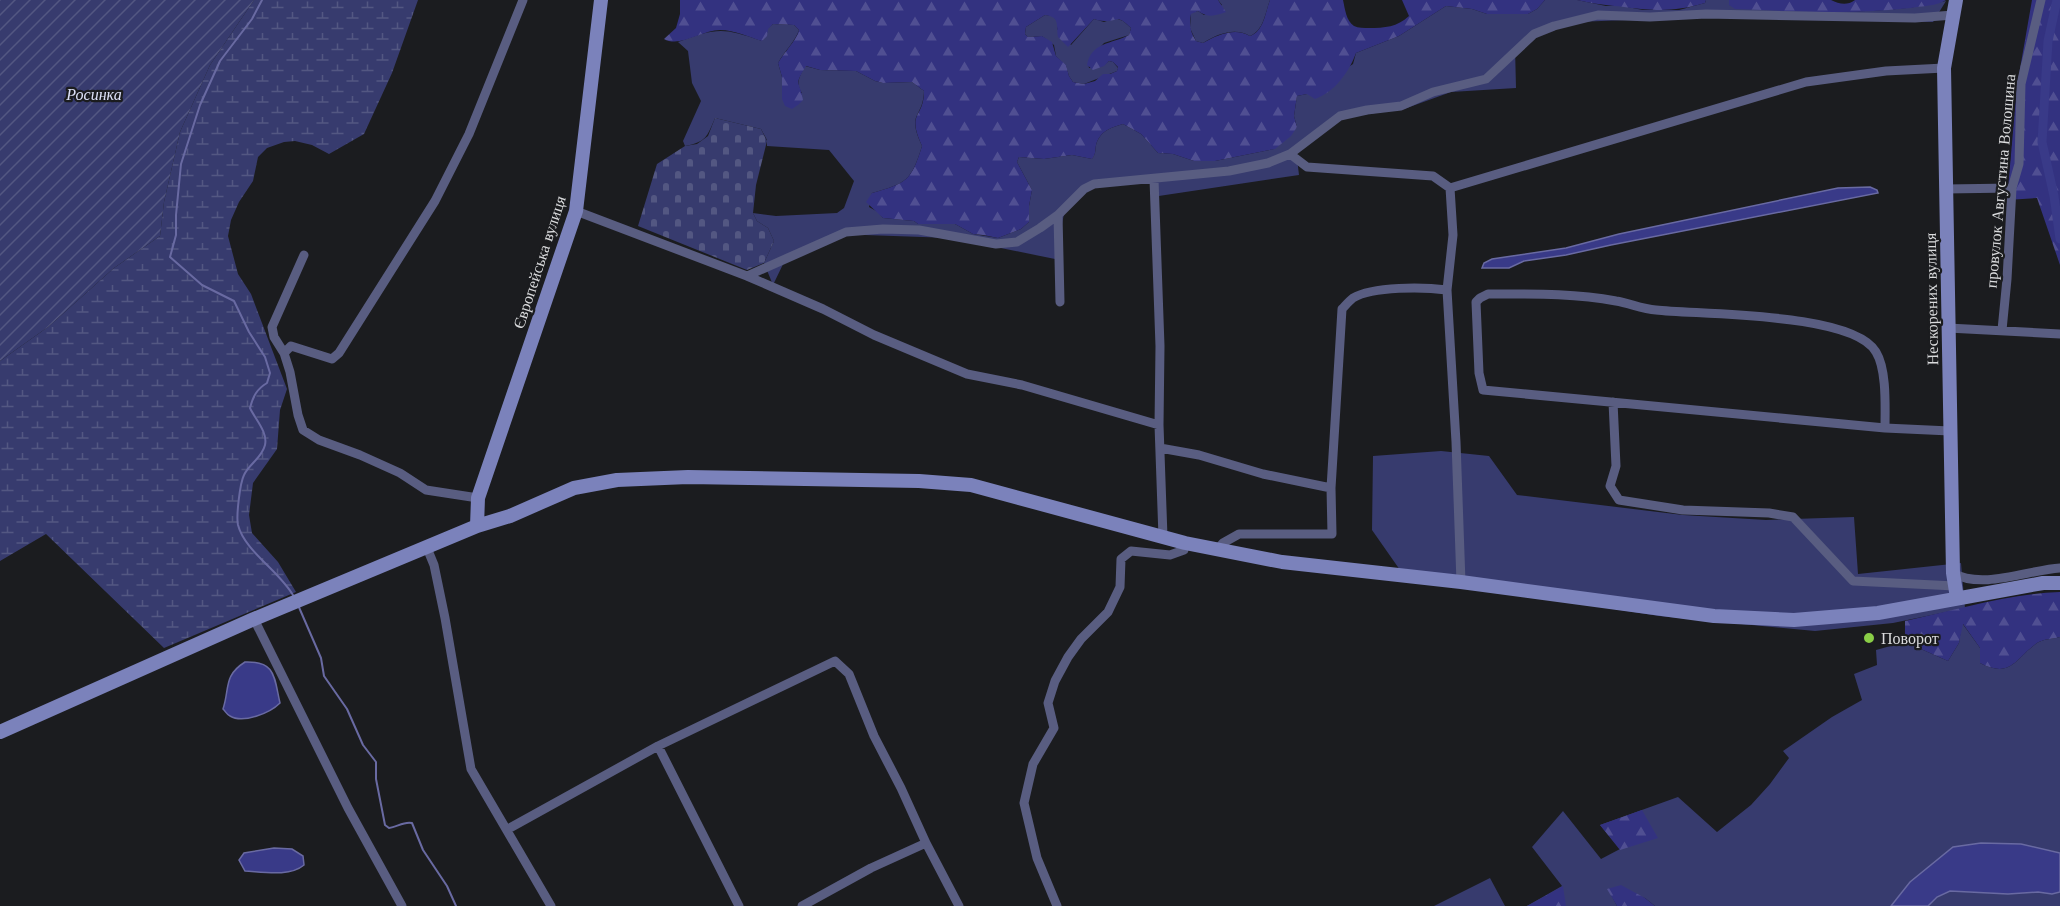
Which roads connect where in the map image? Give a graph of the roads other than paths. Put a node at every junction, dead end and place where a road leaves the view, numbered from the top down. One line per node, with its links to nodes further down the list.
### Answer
1 (523, 0): 21 (street)
2 (601, 0): 12 (main road, Європейська вулиця)
3 (1956, 0): 5 (main road, Нескорених вулиця)
4 (2041, 0): 10 (street, провулок Августина Волошина)
5 (1953, 15): 6 (main road, Нескорених вулиця); 7 (street)
6 (1944, 68): 9 (street); 11 (main road, Нескорених вулиця)
7 (1290, 154): 8 (street); 9 (street)
8 (1154, 179): 13 (street); 23 (street)
9 (1450, 188): 16 (street)
10 (2012, 188): 11 (street); 19 (street, провулок Августина Волошина)
11 (1946, 189): 18 (main road, Нескорених вулиця)
12 (576, 211): 15 (street); 28 (main road, Європейська вулиця)
13 (1058, 215): 15 (street); 17 (street)
14 (304, 255): 21 (street)
15 (747, 276): 23 (street)
16 (1447, 290): 27 (street); 35 (street)
17 (1060, 302)
18 (1948, 328): 19 (street); 25 (main road, Нескорених вулиця)
19 (2002, 330): 20 (street)
20 (2060, 334)
21 (284, 353): 28 (street)
22 (1613, 402): 24 (street); 24 (street); 37 (street)
23 (1159, 425): 26 (street)
24 (1885, 428): 25 (street)
25 (1950, 431): 37 (main road, Нескорених вулиця)
26 (1160, 448): 27 (street); 30 (street)
27 (1331, 488): 33 (street)
28 (478, 498): 29 (main road, Європейська вулиця)
29 (477, 526): 30 (main road); 32 (main road)
30 (1163, 537): 31 (main road)
31 (1185, 543): 33 (main road); 48 (street)
32 (427, 548): 38 (main road); 41 (street)
33 (1218, 549): 35 (main road)
34 (2060, 568): 37 (street)
35 (1461, 582): 37 (main road)
36 (2060, 583): 37 (main road)
37 (1955, 586)
38 (254, 619): 39 (main road); 43 (street)
39 (0, 732)
40 (658, 746): 41 (street); 42 (street); 45 (street)
41 (508, 829): 44 (street)
42 (926, 843): 46 (street); 47 (street)
43 (402, 906)
44 (551, 906)
45 (739, 906)
46 (802, 906)
47 (958, 906)
48 (1057, 906)

